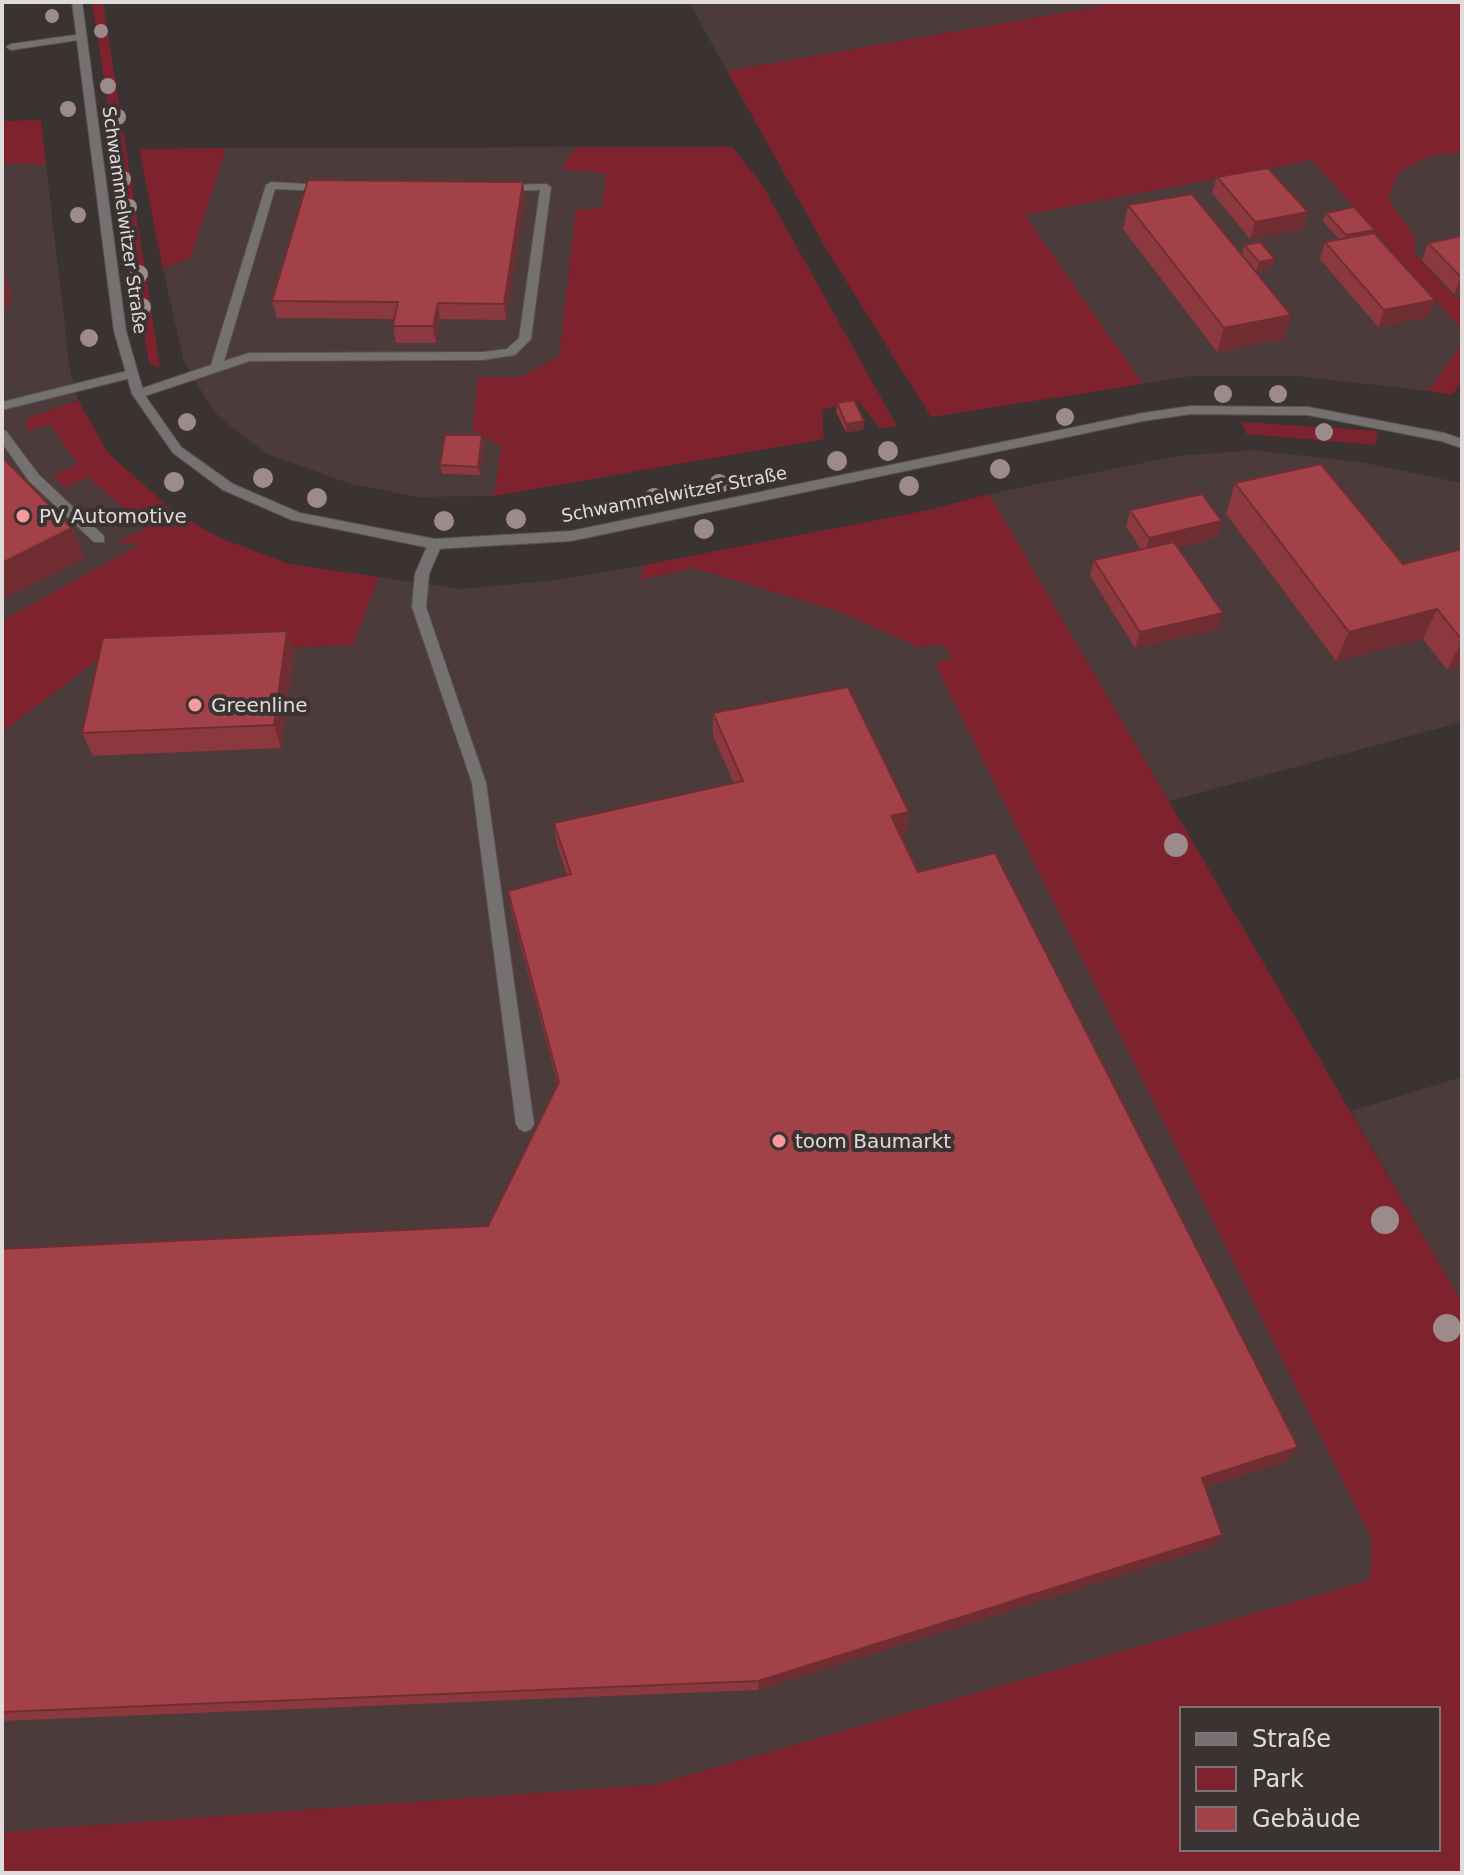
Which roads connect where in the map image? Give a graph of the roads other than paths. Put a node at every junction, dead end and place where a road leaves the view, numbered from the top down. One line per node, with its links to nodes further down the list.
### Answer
1 (77, 2): 2 (street, Schwammelwitzer Straße)
2 (82, 37): 3 (street); 7 (street, Schwammelwitzer Straße)
3 (11, 47)
4 (485, 188): 6 (street)
5 (332, 189): 6 (street)
6 (216, 367): 8 (street)
7 (131, 374): 8 (street, Schwammelwitzer Straße); 9 (street)
8 (138, 394): 13 (street, Schwammelwitzer Straße)
9 (2, 406)
10 (2, 434): 12 (street)
11 (1462, 444): 13 (street, Schwammelwitzer Straße)
12 (99, 539)
13 (435, 544): 14 (street)
14 (525, 1124)

